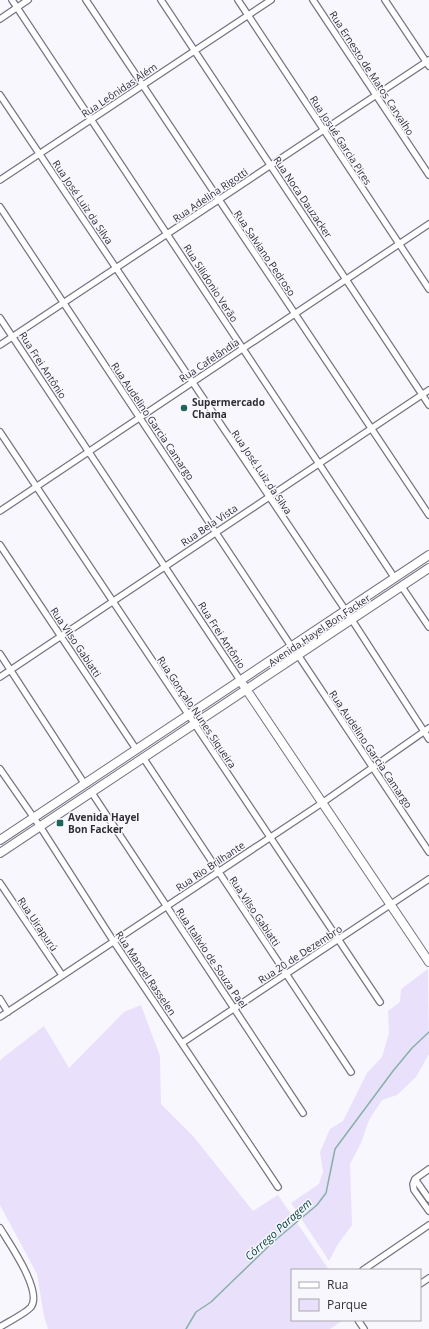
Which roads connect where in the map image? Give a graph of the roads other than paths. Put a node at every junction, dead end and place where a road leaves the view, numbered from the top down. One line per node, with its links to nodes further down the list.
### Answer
1 (12, 0): 9 (street, Rua Silidonio Verão)
2 (28, 0): 9 (street)
3 (86, 0): 14 (street, Rua Salviano Pedroso)
4 (161, 0): 12 (street, Rua Noca Dauzacker)
5 (238, 0): 10 (street, Rua Josué Garcia Pires)
6 (271, 0): 10 (street, Rua Leônidas Além)
7 (313, 0): 16 (street, Rua Ernesto de Matos Carvalho)
8 (385, 0): 13 (street)
9 (17, 8): 11 (street); 17 (street, Rua Silidonio Verão)
10 (248, 15): 12 (street, Rua Leônidas Além); 18 (street, Rua Josué Garcia Pires)
11 (0, 19)
12 (195, 50): 14 (street, Rua Leônidas Além); 20 (street, Rua Noca Dauzacker)
13 (428, 62): 16 (street, Rua Adelina Rigotti)
14 (143, 85): 17 (street, Rua Leônidas Além); 23 (street, Rua Salviano Pedroso)
15 (0, 95): 19 (street, Rua José Luiz da Silva)
16 (376, 95): 18 (street, Rua Adelina Rigotti); 21 (street, Rua Ernesto de Matos Carvalho)
17 (91, 119): 19 (street, Rua Leônidas Além); 26 (street, Rua Silidonio Verão)
18 (324, 130): 20 (street, Rua Adelina Rigotti); 27 (street, Rua Josué Garcia Pires)
19 (40, 153): 22 (street, Rua Leônidas Além); 28 (street, Rua José Luiz da Silva)
20 (271, 165): 23 (street, Rua Adelina Rigotti); 29 (street, Rua Noca Dauzacker)
21 (429, 175)
22 (0, 180)
23 (218, 200): 26 (street, Rua Adelina Rigotti); 32 (street, Rua Salviano Pedroso)
24 (0, 207): 31 (street, Rua Audelino Garcia Camargo)
25 (429, 224): 27 (street, Rua Cafelândia)
26 (168, 234): 28 (street, Rua Adelina Rigotti); 36 (street, Rua Silidonio Verão)
27 (399, 244): 29 (street, Rua Cafelândia); 30 (street, Rua Josué Garcia Pires)
28 (116, 268): 31 (street, Rua Adelina Rigotti); 37 (street, Rua José Luiz da Silva)
29 (347, 279): 32 (street, Rua Cafelândia); 39 (street, Rua Noca Dauzacker)
30 (429, 289)
31 (64, 303): 34 (street, Rua Adelina Rigotti); 41 (street, Rua Audelino Garcia Camargo)
32 (296, 314): 36 (street, Rua Cafelândia); 42 (street, Rua Salviano Pedroso)
33 (0, 318): 34 (street, Rua Frei Antônio)
34 (12, 337): 35 (street, Rua Adelina Rigotti); 44 (street, Rua Frei Antônio)
35 (0, 345)
36 (243, 348): 37 (street, Rua Cafelândia); 45 (street, Rua Silidonio Verão)
37 (192, 383): 41 (street, Rua Cafelândia); 47 (street, Rua José Luiz da Silva)
38 (429, 390): 39 (street, Rua Bela Vista)
39 (422, 394): 40 (street, Rua Noca Dauzacker); 42 (street, Rua Bela Vista)
40 (429, 405)
41 (140, 417): 44 (street, Rua Cafelândia); 50 (street, Rua Audelino Garcia Camargo)
42 (371, 428): 45 (street, Rua Bela Vista); 49 (street, Rua Salviano Pedroso)
43 (0, 432): 46 (street, Rua Gonçalo Nunes Siqueira)
44 (88, 452): 46 (street, Rua Cafelândia); 53 (street, Rua Frei Antônio)
45 (318, 462): 47 (street, Rua Bela Vista); 55 (street, Rua Silidonio Verão)
46 (36, 487): 48 (street, Rua Cafelândia); 57 (street, Rua Gonçalo Nunes Siqueira)
47 (268, 496): 50 (street, Rua Bela Vista); 58 (street, Rua José Luiz da Silva)
48 (0, 511)
49 (429, 515)
50 (216, 532): 53 (street, Rua Bela Vista); 62 (street, Rua Audelino Garcia Camargo)
51 (0, 545): 61 (street, Rua Vilso Gabiatti)
52 (429, 555): 55 (main road, Avenida Hayel Bon Facker)
53 (165, 565): 57 (street, Rua Bela Vista); 67 (street, Rua Frei Antônio)
54 (429, 568): 56 (main road, Avenida Hayel Bon Facker)
55 (394, 577): 58 (main road, Avenida Hayel Bon Facker)
56 (402, 587): 59 (main road, Avenida Hayel Bon Facker); 60 (street)
57 (111, 601): 61 (street, Rua Bela Vista); 69 (street, Rua Gonçalo Nunes Siqueira)
58 (344, 610): 59 (street, Rua José Luiz da Silva); 62 (main road, Avenida Hayel Bon Facker)
59 (352, 620): 64 (main road, Avenida Hayel Bon Facker); 71 (street, Rua José Luiz da Silva)
60 (429, 627)
61 (62, 636): 65 (street, Rua Bela Vista); 73 (street, Rua Vilso Gabiatti)
62 (291, 646): 67 (main road, Avenida Hayel Bon Facker)
63 (0, 654): 65 (street)
64 (298, 656): 68 (main road, Avenida Hayel Bon Facker); 75 (street, Rua Audelino Garcia Camargo)
65 (10, 670): 66 (street, Rua Bela Vista); 77 (street)
66 (0, 677)
67 (240, 680): 68 (main road, Rua Frei Antônio); 69 (main road, Avenida Hayel Bon Facker)
68 (248, 690): 70 (main road, Avenida Hayel Bon Facker); 79 (main road, Rua Frei Antônio)
69 (187, 715): 70 (street, Rua Gonçalo Nunes Siqueira); 73 (main road, Avenida Hayel Bon Facker)
70 (196, 724): 74 (main road, Avenida Hayel Bon Facker); 82 (street, Rua Gonçalo Nunes Siqueira)
71 (426, 730): 72 (street, Rua José Luiz da Silva); 75 (street, Rua Rio Brilhante)
72 (429, 739)
73 (136, 749): 77 (main road, Avenida Hayel Bon Facker)
74 (144, 759): 78 (main road, Avenida Hayel Bon Facker); 86 (street, Rua Vilso Gabiatti)
75 (373, 768): 79 (street, Rua Rio Brilhante); 84 (street, Rua Audelino Garcia Camargo)
76 (0, 769): 80 (street, Rua Manoel Rasselen)
77 (84, 783): 80 (main road, Avenida Hayel Bon Facker)
78 (92, 793): 81 (main road, Avenida Hayel Bon Facker); 90 (street, Rua Italivio de Souza Pael)
79 (322, 803): 82 (street, Rua Rio Brilhante); 89 (main road, Rua Frei Antônio)
80 (33, 818): 81 (street, Rua Manoel Rasselen); 83 (main road, Avenida Hayel Bon Facker)
81 (41, 828): 85 (main road, Avenida Hayel Bon Facker); 92 (street, Rua Manoel Rasselen)
82 (269, 838): 86 (street, Rua Rio Brilhante); 91 (street, Rua Gonçalo Nunes Siqueira)
83 (0, 840)
84 (429, 852)
85 (0, 853)
86 (218, 872): 90 (street, Rua Rio Brilhante); 94 (street, Rua Vilso Gabiatti)
87 (429, 879): 89 (street, Rua 20 de Dezembro)
88 (0, 883): 95 (street, Rua Uirapurú)
89 (390, 905): 91 (street, Rua 20 de Dezembro); 93 (main road, Rua Frei Antônio)
90 (166, 907): 92 (street, Rua Rio Brilhante); 98 (street, Rua Italivio de Souza Pael)
91 (339, 939): 94 (street, Rua 20 de Dezembro); 97 (street, Rua Gonçalo Nunes Siqueira)
92 (114, 942): 95 (street, Rua Rio Brilhante); 101 (street, Rua Manoel Rasselen)
93 (429, 962)
94 (286, 974): 98 (street, Rua 20 de Dezembro); 102 (street, Rua Vilso Gabiatti)
95 (62, 975): 99 (street, Rua Rio Brilhante)
96 (0, 999): 99 (street)
97 (380, 1002)
98 (234, 1008): 101 (street, Rua 20 de Dezembro); 103 (street, Rua Italivio de Souza Pael)
99 (8, 1012): 100 (street, Rua Rio Brilhante)
100 (0, 1017)
101 (182, 1043): 106 (street, Rua Manoel Rasselen)
102 (351, 1072)
103 (304, 1113)
104 (429, 1169): 105 (street)
105 (415, 1178): 107 (street); 108 (street)
106 (278, 1187)
107 (429, 1198)
108 (429, 1211)
109 (429, 1226): 111 (street)
110 (0, 1228): 112 (street)
111 (364, 1269)
112 (0, 1327)

